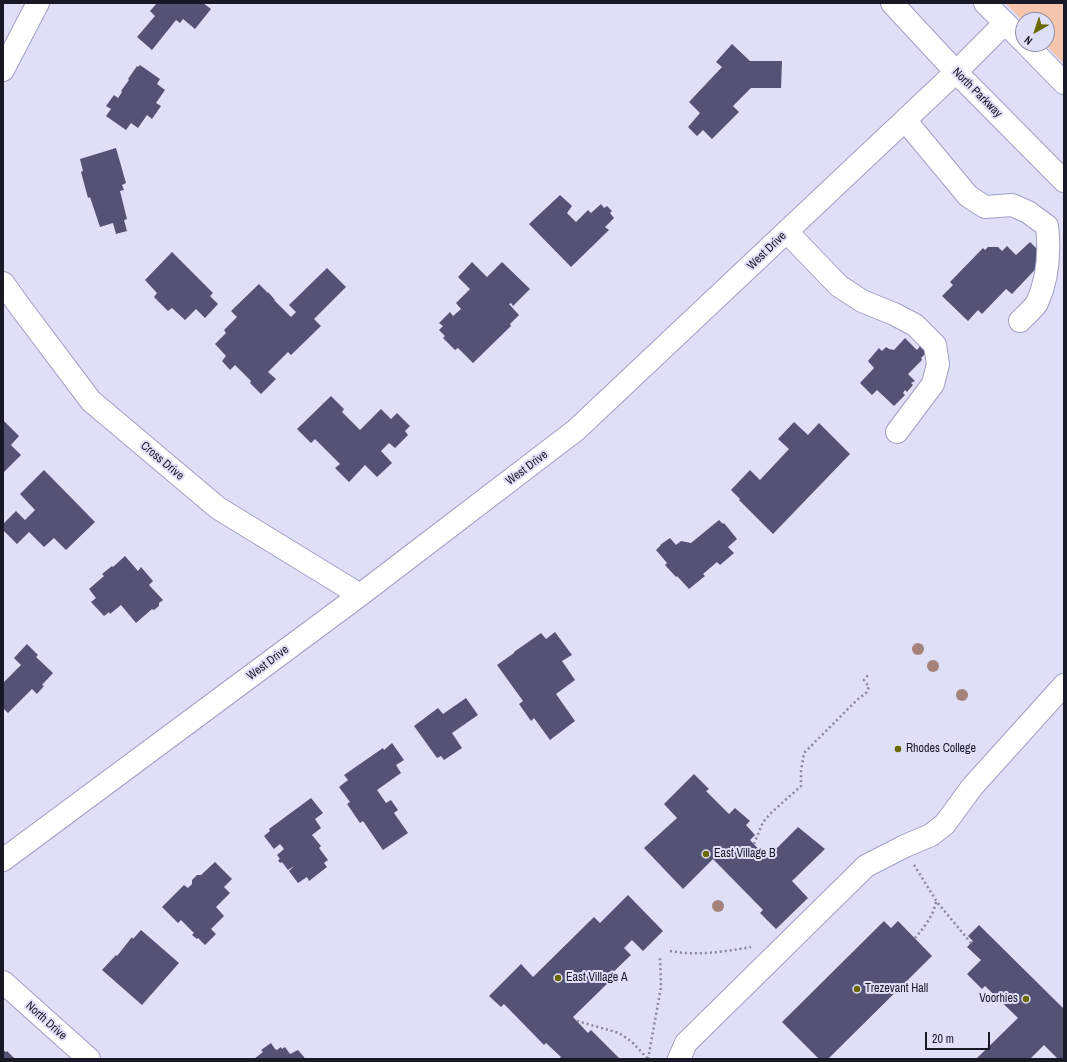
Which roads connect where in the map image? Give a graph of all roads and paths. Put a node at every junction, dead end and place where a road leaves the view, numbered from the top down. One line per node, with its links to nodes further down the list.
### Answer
1 (38, 3): 7 (street)
2 (892, 3): 8 (street, North Parkway)
3 (985, 3): 4 (street)
4 (1005, 23): 5 (street); 8 (street, West Drive)
5 (1015, 33)
6 (1034, 52): 9 (street)
7 (3, 70)
8 (956, 72): 10 (street, West Drive); 11 (street, North Parkway)
9 (1064, 83)
10 (905, 120): 12 (street, West Drive); 14 (street)
11 (1064, 181)
12 (787, 232): 15 (street); 16 (street, West Drive)
13 (3, 283): 16 (street, Cross Drive)
14 (1020, 321)
15 (897, 432)
16 (360, 595): 21 (street, West Drive)
17 (868, 675): 19 (path)
18 (1064, 685): 20 (street)
19 (754, 844)
20 (906, 846): 22 (path); 32 (street)
21 (3, 860)
22 (937, 902): 23 (path); 24 (path)
23 (914, 938)
24 (970, 943)
25 (756, 946): 26 (path)
26 (670, 951)
27 (660, 957): 31 (path)
28 (3, 982): 30 (street, North Drive)
29 (577, 1021): 31 (path)
30 (90, 1059)
31 (648, 1059)
32 (679, 1059)

